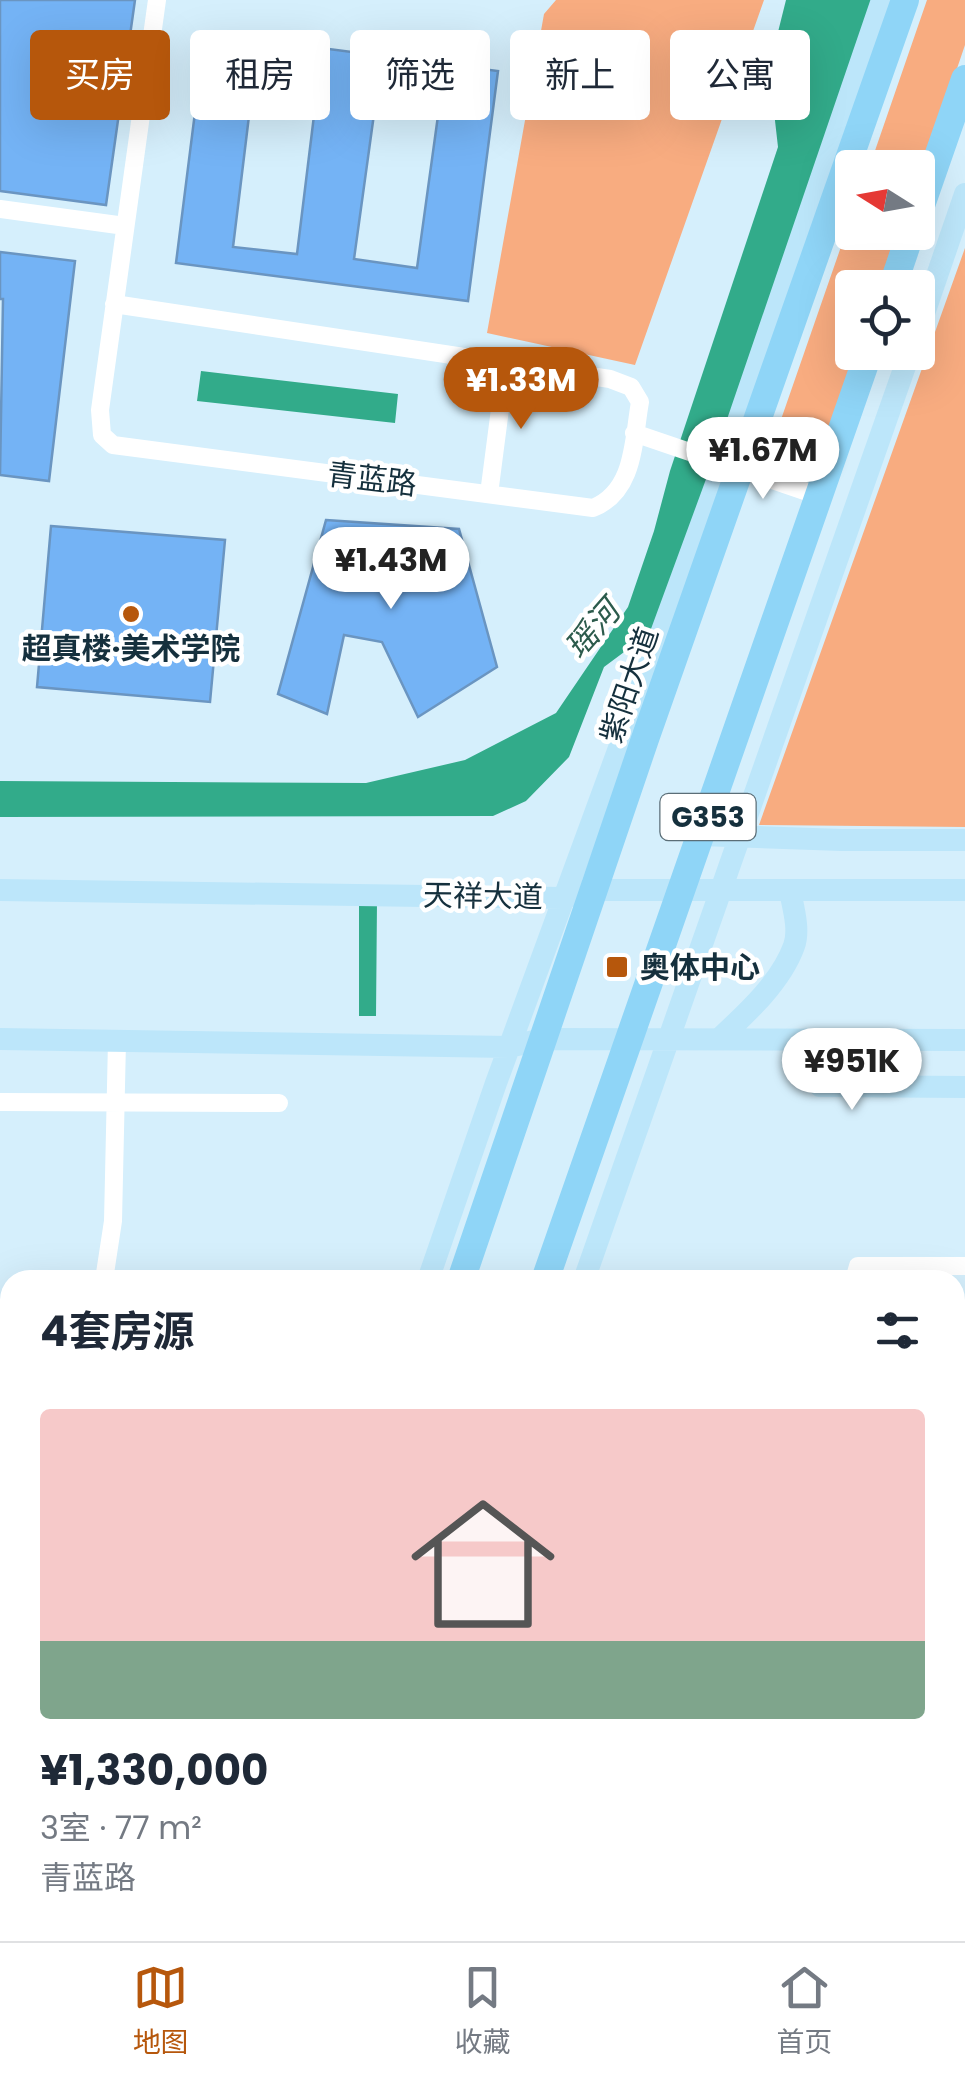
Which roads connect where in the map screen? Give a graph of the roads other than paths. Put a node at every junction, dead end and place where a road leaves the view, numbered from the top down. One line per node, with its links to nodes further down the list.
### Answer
1 (157, 0): 8 (street, 青蓝路)
2 (882, 0): 15 (main road)
3 (905, 0): 15 (highway, 紫阳大道 / G353)
4 (965, 79): 5 (highway)
5 (935, 165)
6 (965, 194): 9 (main road)
7 (0, 209): 8 (street)
8 (125, 226): 10 (street, 青蓝路)
9 (935, 281)
10 (114, 304): 11 (street, 青蓝路); 16 (street, 青蓝路)
11 (506, 363): 14 (street, 青蓝路); 16 (street)
12 (863, 370): 17 (highway, G353)
13 (904, 370): 19 (main road)
14 (634, 433): 15 (street); 16 (street, 青蓝路)
15 (732, 465): 17 (street); 22 (highway, 紫阳大道 / G353); 27 (main road)
16 (489, 494)
17 (819, 496): 18 (highway, G353)
18 (701, 836): 19 (main road); 23 (highway, G353)
19 (742, 837): 20 (main road); 24 (main road)
20 (965, 840)
21 (0, 890): 27 (main road, 天祥大道)
22 (593, 890): 23 (main road, 天祥大道); 27 (main road, 天祥大道); 29 (highway, 紫阳大道 / G353)
23 (682, 890): 24 (main road, 天祥大道); 31 (highway, G353)
24 (723, 890): 25 (main road, 天祥大道); 32 (main road)
25 (790, 890): 26 (main road, 天祥大道); 28 (main road)
26 (965, 890)
27 (563, 898): 36 (main road)
28 (720, 1038): 32 (main road); 33 (main road)
29 (542, 1039): 31 (main road); 36 (main road); 44 (highway, 紫阳大道 / G353)
30 (0, 1040): 35 (main road)
31 (629, 1040): 32 (main road); 45 (highway, G353)
32 (670, 1040): 46 (main road)
33 (790, 1040): 34 (main road); 37 (main road)
34 (965, 1040)
35 (117, 1041): 36 (main road); 39 (street)
36 (509, 1047): 43 (main road)
37 (965, 1088)
38 (0, 1102): 39 (street)
39 (116, 1102): 40 (street); 42 (street)
40 (279, 1103)
41 (965, 1266): 47 (street)
42 (106, 1270)
43 (431, 1270)
44 (464, 1270)
45 (548, 1270)
46 (588, 1270)
47 (857, 1270)

